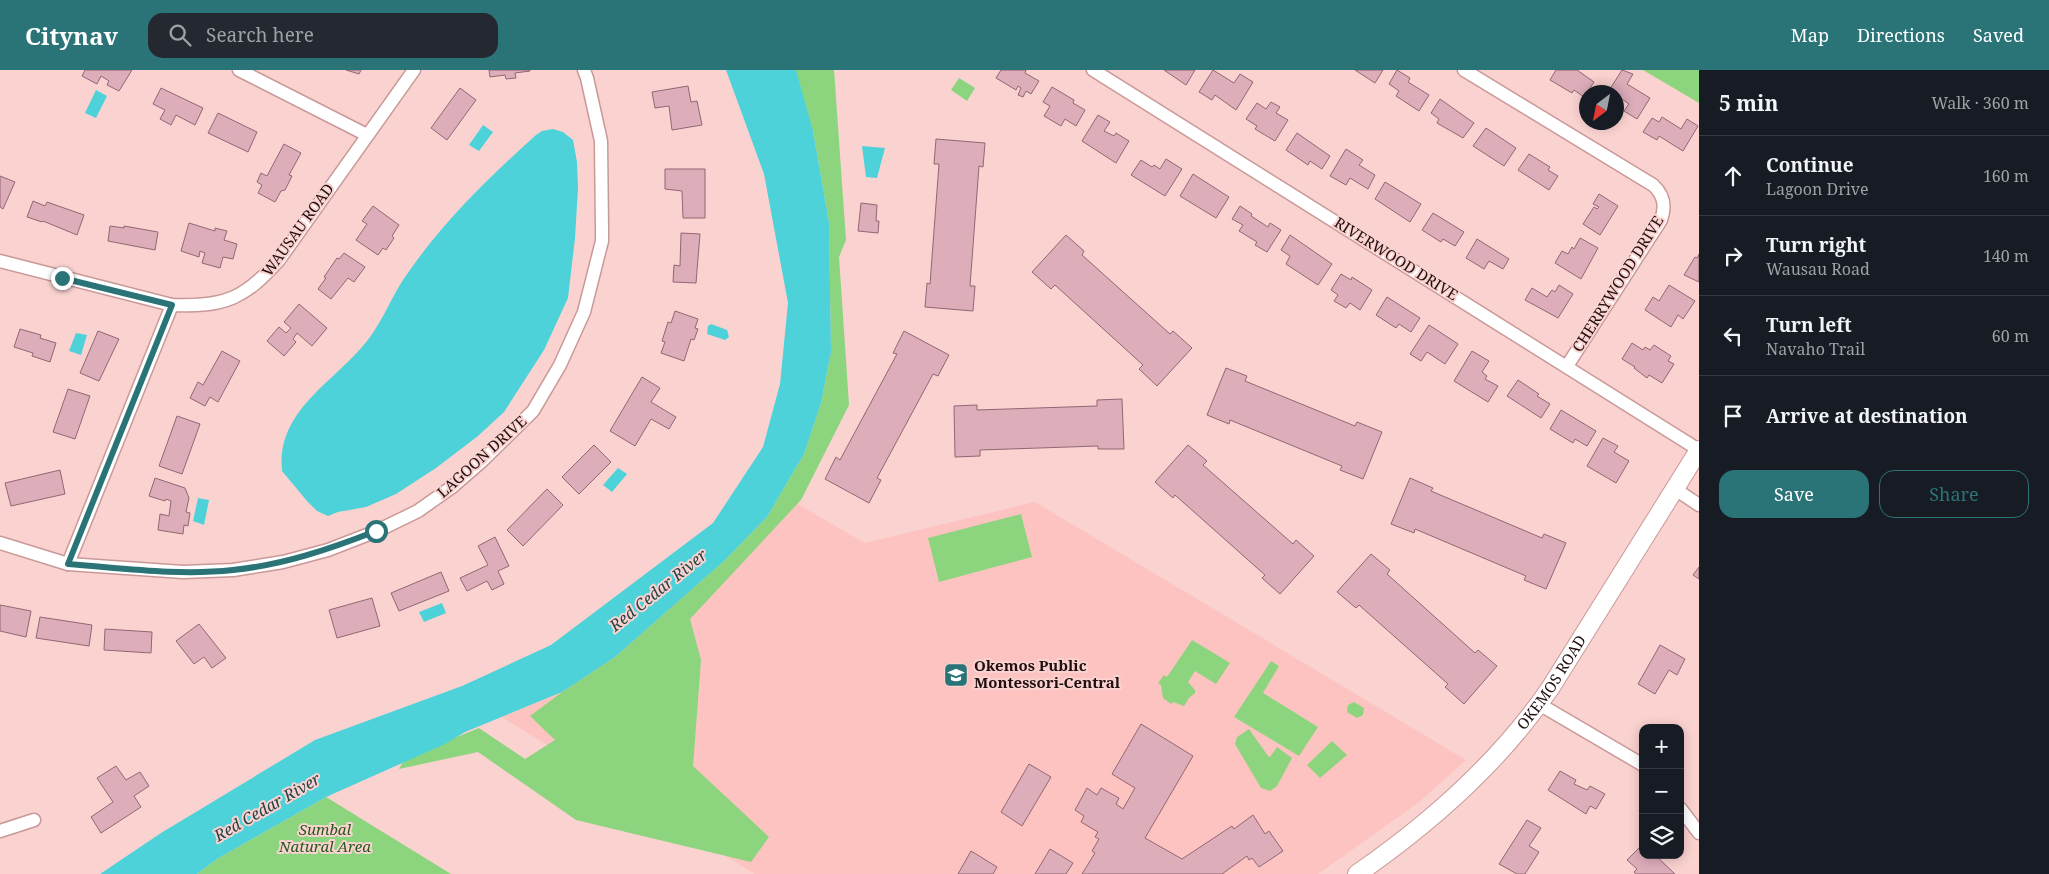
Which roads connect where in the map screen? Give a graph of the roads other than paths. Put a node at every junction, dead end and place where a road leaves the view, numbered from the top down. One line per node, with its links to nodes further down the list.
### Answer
1 (239, 70): 6 (street)
2 (414, 70): 6 (street, WAUSAU ROAD)
3 (584, 70): 14 (street, LAGOON DRIVE)
4 (1093, 70): 9 (street, RIVERWOOD DRIVE)
5 (1464, 70): 9 (street, CHERRYWOOD DRIVE)
6 (367, 135): 8 (street, WAUSAU ROAD)
7 (0, 261): 8 (street, WAUSAU ROAD)
8 (172, 305): 14 (street)
9 (1567, 366): 10 (street, RIVERWOOD DRIVE)
10 (1699, 450): 11 (main road, OKEMOS ROAD)
11 (1675, 489): 12 (street); 15 (main road, OKEMOS ROAD)
12 (1699, 505)
13 (0, 543): 14 (street, LAGOON DRIVE)
14 (68, 564)
15 (1540, 704): 16 (street); 21 (main road, OKEMOS ROAD)
16 (1639, 763)
17 (1684, 813): 20 (street)
18 (34, 820): 19 (street)
19 (0, 831)
20 (1699, 833)
21 (1362, 873)

